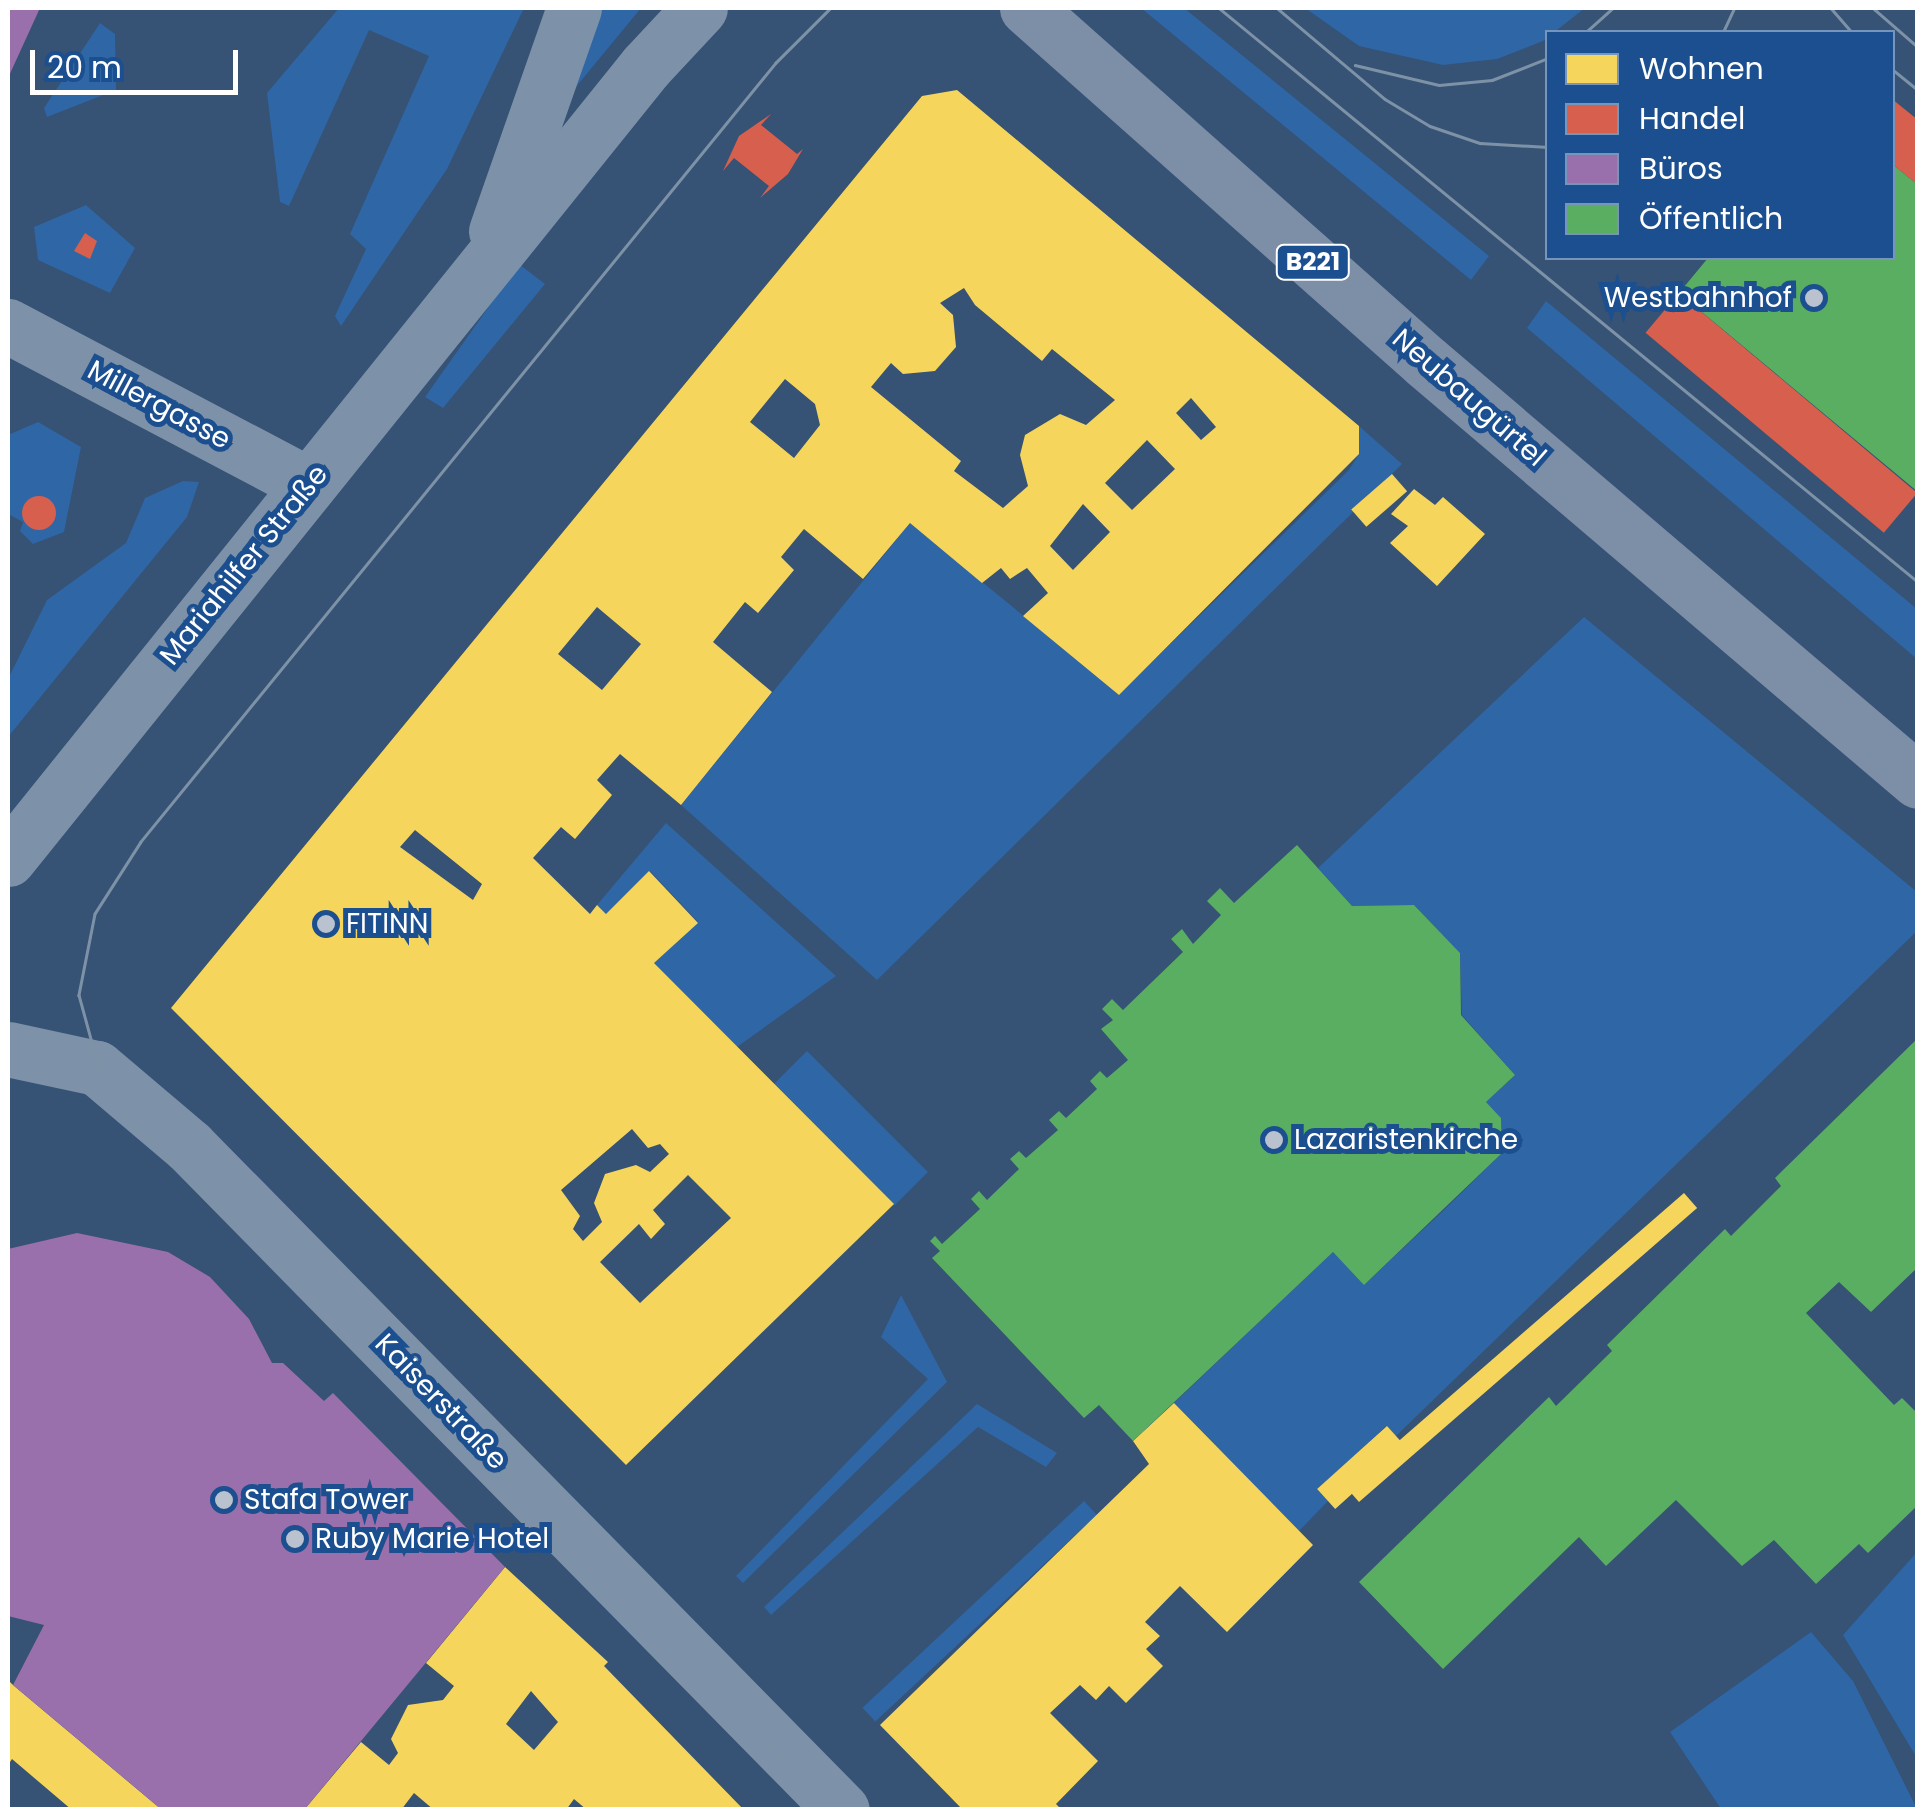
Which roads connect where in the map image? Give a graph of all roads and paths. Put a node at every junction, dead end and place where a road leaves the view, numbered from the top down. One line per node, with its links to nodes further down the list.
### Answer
1 (574, 8): 4 (street, Mariahilfer Straße)
2 (700, 8): 4 (street, Mariahilfer Straße)
3 (1026, 8): 7 (main road, Neubaugürtel / B221)
4 (482, 271): 6 (street, Mariahilfer Straße)
5 (8, 326): 6 (street, Millergasse)
6 (309, 486): 8 (street, Mariahilfer Straße)
7 (1918, 781)
8 (8, 859)
9 (8, 1049): 10 (street, Kaiserstraße)
10 (842, 1810)

